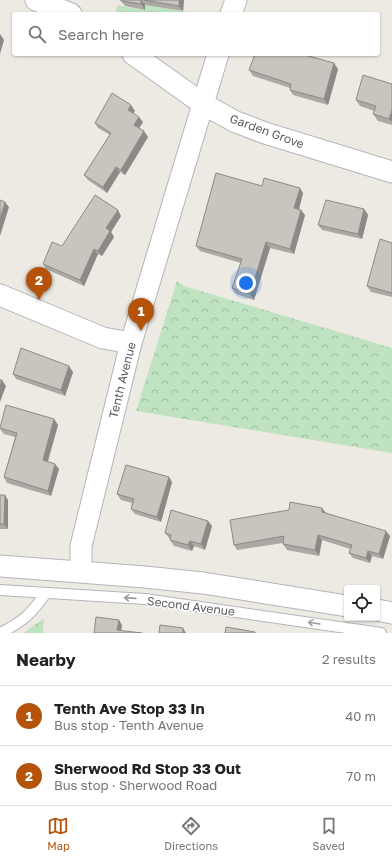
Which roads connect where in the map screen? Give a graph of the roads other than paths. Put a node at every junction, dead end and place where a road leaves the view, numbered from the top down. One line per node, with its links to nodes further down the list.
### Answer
1 (36, 0): 3 (street)
2 (236, 0): 4 (street)
3 (66, 12)
4 (232, 12)
5 (136, 56): 7 (street, Garden Grove)
6 (217, 56): 7 (street, Tenth Avenue)
7 (203, 104): 8 (street, Garden Grove); 10 (street, Tenth Avenue)
8 (392, 172)
9 (0, 295): 10 (street)
10 (131, 343): 12 (street, Tenth Avenue)
11 (0, 566): 12 (street, Second Avenue)
12 (81, 572): 15 (street, Second Avenue)
13 (0, 590): 14 (lane, Second Avenue)
14 (46, 593): 18 (lane); 19 (lane, Second Avenue, one-way to 14)
15 (344, 606)
16 (380, 611): 17 (street)
17 (392, 613)
18 (0, 632)
19 (381, 633)

